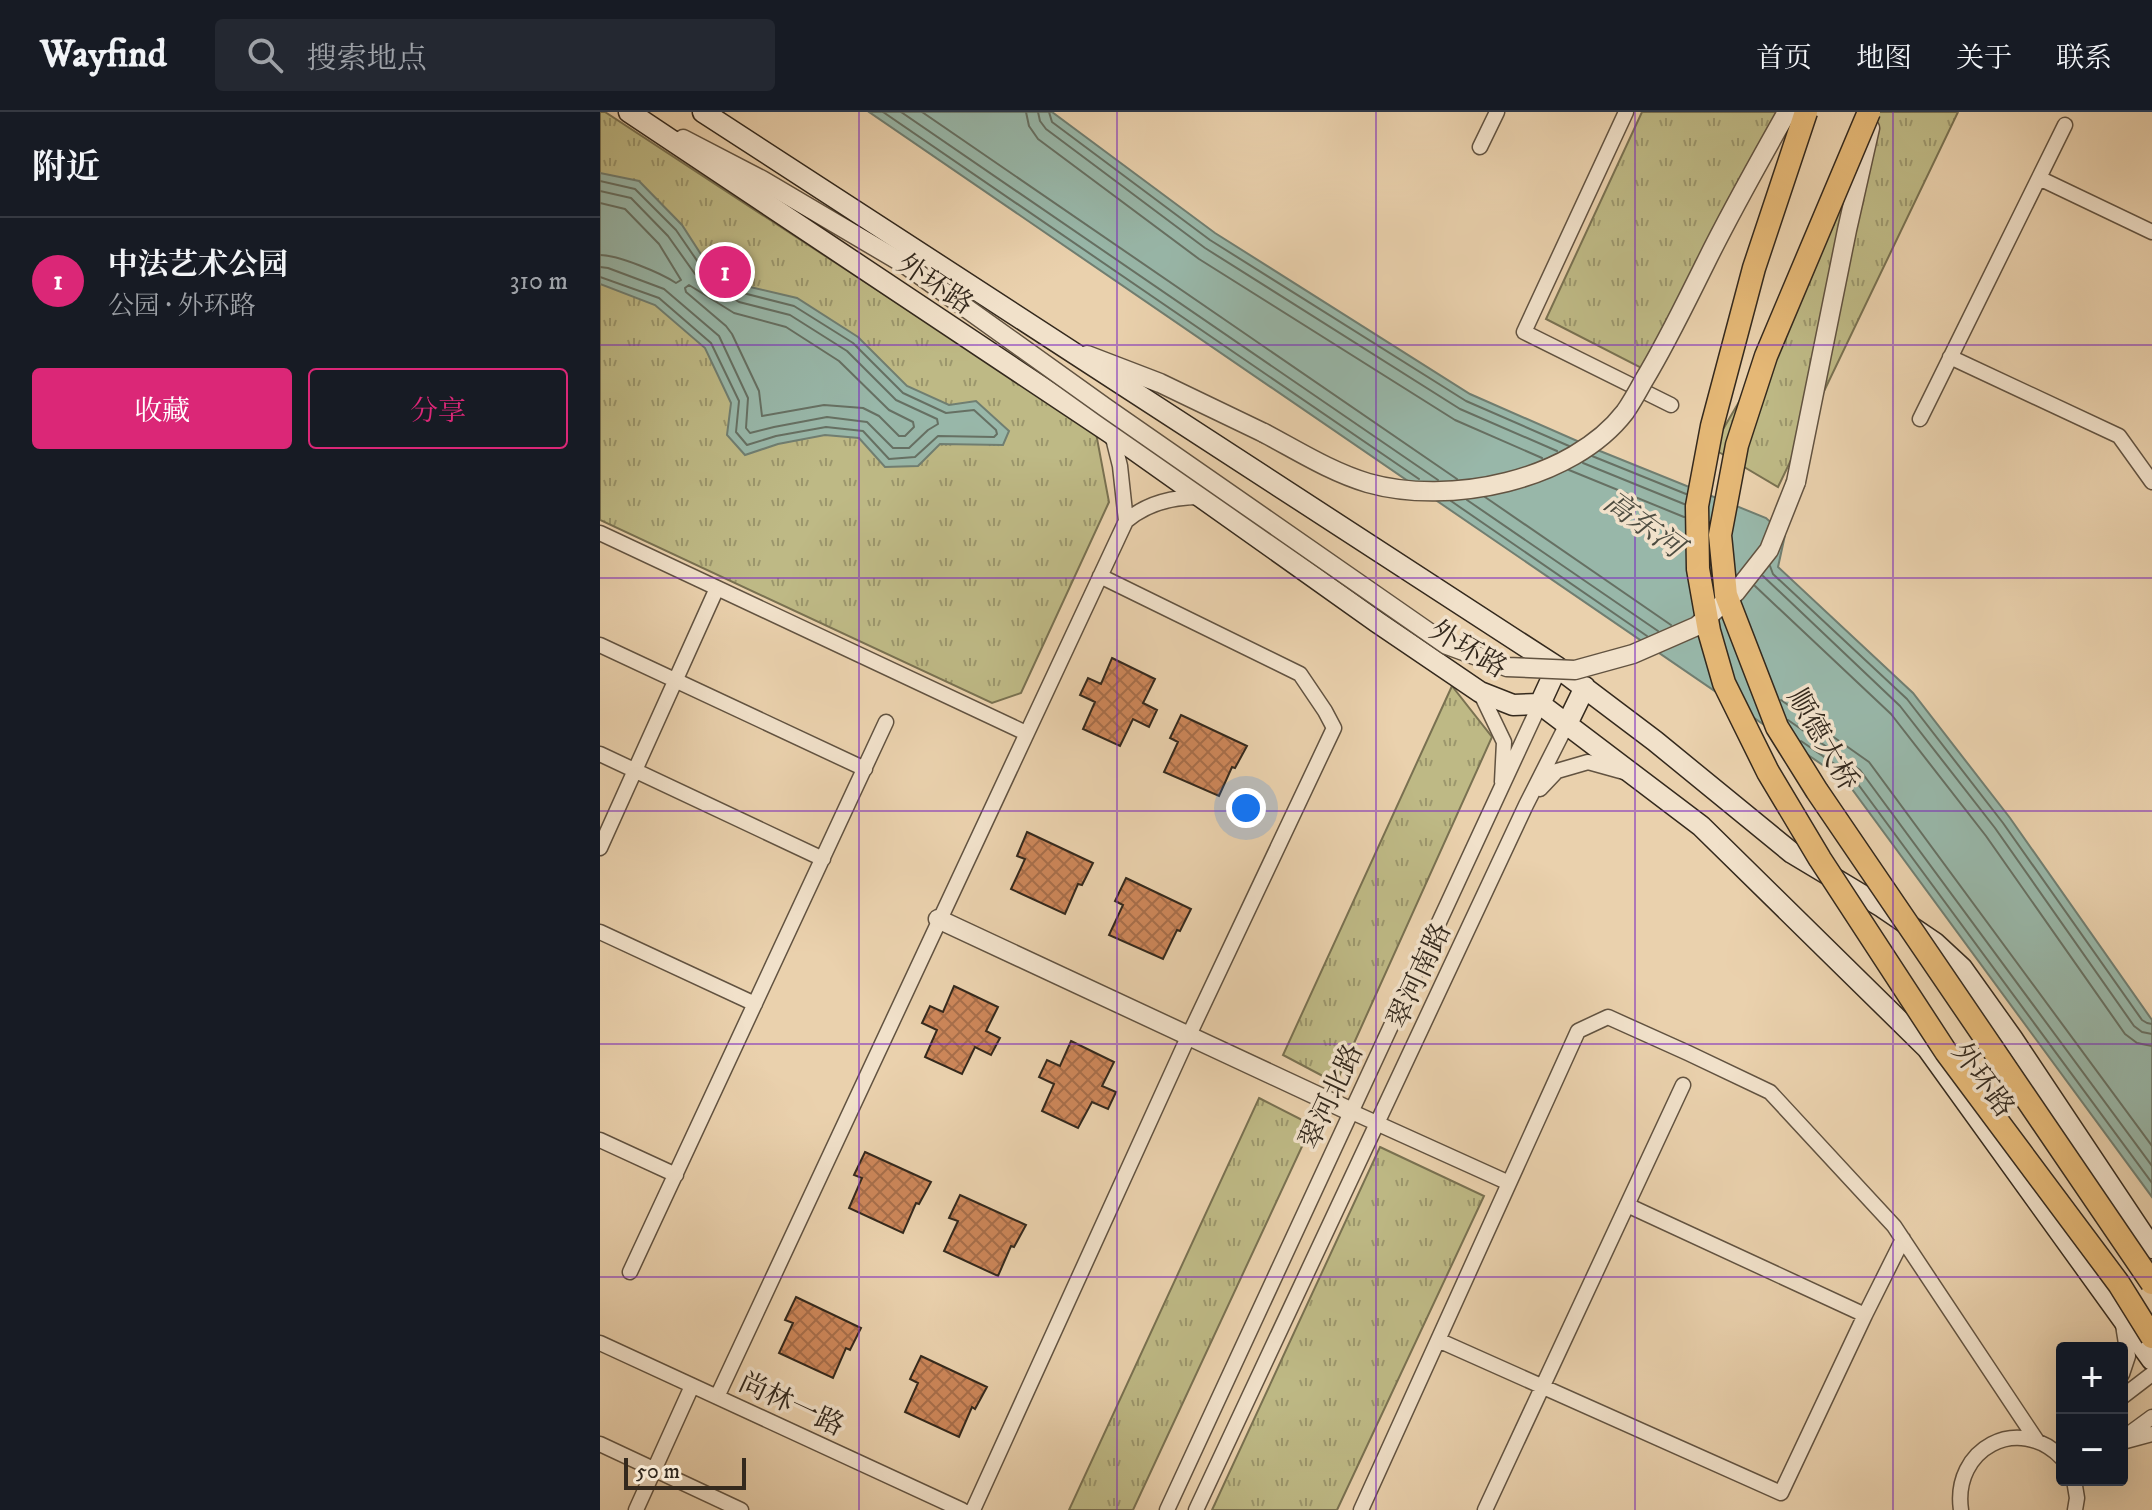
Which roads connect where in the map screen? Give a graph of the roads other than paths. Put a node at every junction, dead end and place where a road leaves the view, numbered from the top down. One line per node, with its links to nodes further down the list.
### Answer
1 (630, 112): 7 (street, bridge); 16 (main road, 外环路)
2 (703, 112): 12 (main road, 外环路)
3 (1497, 112): 9 (street)
4 (1626, 112): 14 (street)
5 (1787, 112): 12 (street, bridge)
6 (1806, 112): 57 (main road, bridge)
7 (1871, 112): 54 (main road, 顺德大桥, bridge)
8 (2065, 125): 10 (street)
9 (1480, 147)
10 (2039, 178): 11 (street); 13 (street)
11 (2152, 232)
12 (1064, 346): 24 (main road, 外环路)
13 (1950, 357): 15 (street); 17 (street)
14 (1671, 405)
15 (1920, 419)
16 (1112, 434): 18 (main road, 外环路); 19 (street)
17 (2152, 482)
18 (1199, 497): 19 (street); 27 (main road, 外环路)
19 (1126, 521): 21 (street)
20 (600, 533): 22 (street)
21 (1100, 576): 31 (street); 43 (street)
22 (717, 588): 25 (street); 31 (street)
23 (600, 645): 25 (street)
24 (1557, 667): 26 (main road, 外环路); 28 (main road)
25 (676, 680): 33 (street); 34 (street)
26 (1585, 687): 30 (main road); 52 (main road, 外环路)
27 (1480, 692): 28 (main road, 外环路); 36 (street)
28 (1540, 704): 30 (main road, 外环路); 36 (street, 翠河北路)
29 (886, 722): 33 (street)
30 (1567, 724): 35 (main road, 外环路); 37 (street, 翠河南路)
31 (1026, 733): 40 (street)
32 (600, 754): 34 (street)
33 (865, 769): 39 (street)
34 (635, 771): 38 (street); 39 (street)
35 (1632, 774): 37 (street); 56 (main road, 外环路)
36 (1502, 791): 45 (street, 翠河北路)
37 (1526, 805): 46 (street, 翠河南路)
38 (600, 848)
39 (823, 859): 42 (street)
40 (938, 919): 43 (street); 66 (street)
41 (600, 932): 42 (street)
42 (755, 1004): 48 (street)
43 (1189, 1035): 45 (street); 79 (street)
44 (1683, 1085): 50 (street)
45 (1352, 1112): 46 (street); 80 (street, 翠河北路)
46 (1378, 1122): 49 (street); 81 (street, 翠河南路)
47 (600, 1140): 48 (street)
48 (676, 1175): 53 (street)
49 (1509, 1183): 51 (street); 58 (street)
50 (1627, 1205): 55 (street); 63 (street)
51 (1903, 1239): 55 (street); 71 (street)
52 (2152, 1248)
53 (630, 1272)
54 (2152, 1283)
55 (1865, 1315): 63 (street)
56 (2122, 1317): 59 (street); 61 (main road, 外环路)
57 (2152, 1337)
58 (1438, 1340): 63 (street); 82 (street)
59 (2126, 1342)
60 (600, 1343): 64 (street, 尚林一路)
61 (2152, 1360)
62 (2152, 1374): 65 (street)
63 (1543, 1385): 83 (street)
64 (692, 1386): 66 (street, 尚林一路); 74 (street)
65 (2128, 1392)
66 (717, 1397): 78 (street, 尚林一路)
67 (2152, 1417): 69 (street)
68 (2152, 1434): 70 (street)
69 (2128, 1436)
70 (2128, 1440)
71 (2037, 1441): 73 (street); 84 (street)
72 (600, 1444): 74 (street)
73 (2056, 1449)
74 (655, 1469): 76 (street); 77 (street)
75 (2075, 1486): 85 (street)
76 (636, 1510)
77 (741, 1510)
78 (962, 1510)
79 (973, 1510)
80 (1167, 1510)
81 (1196, 1510)
82 (1361, 1510)
83 (1486, 1510)
84 (1961, 1510)
85 (2075, 1510)

